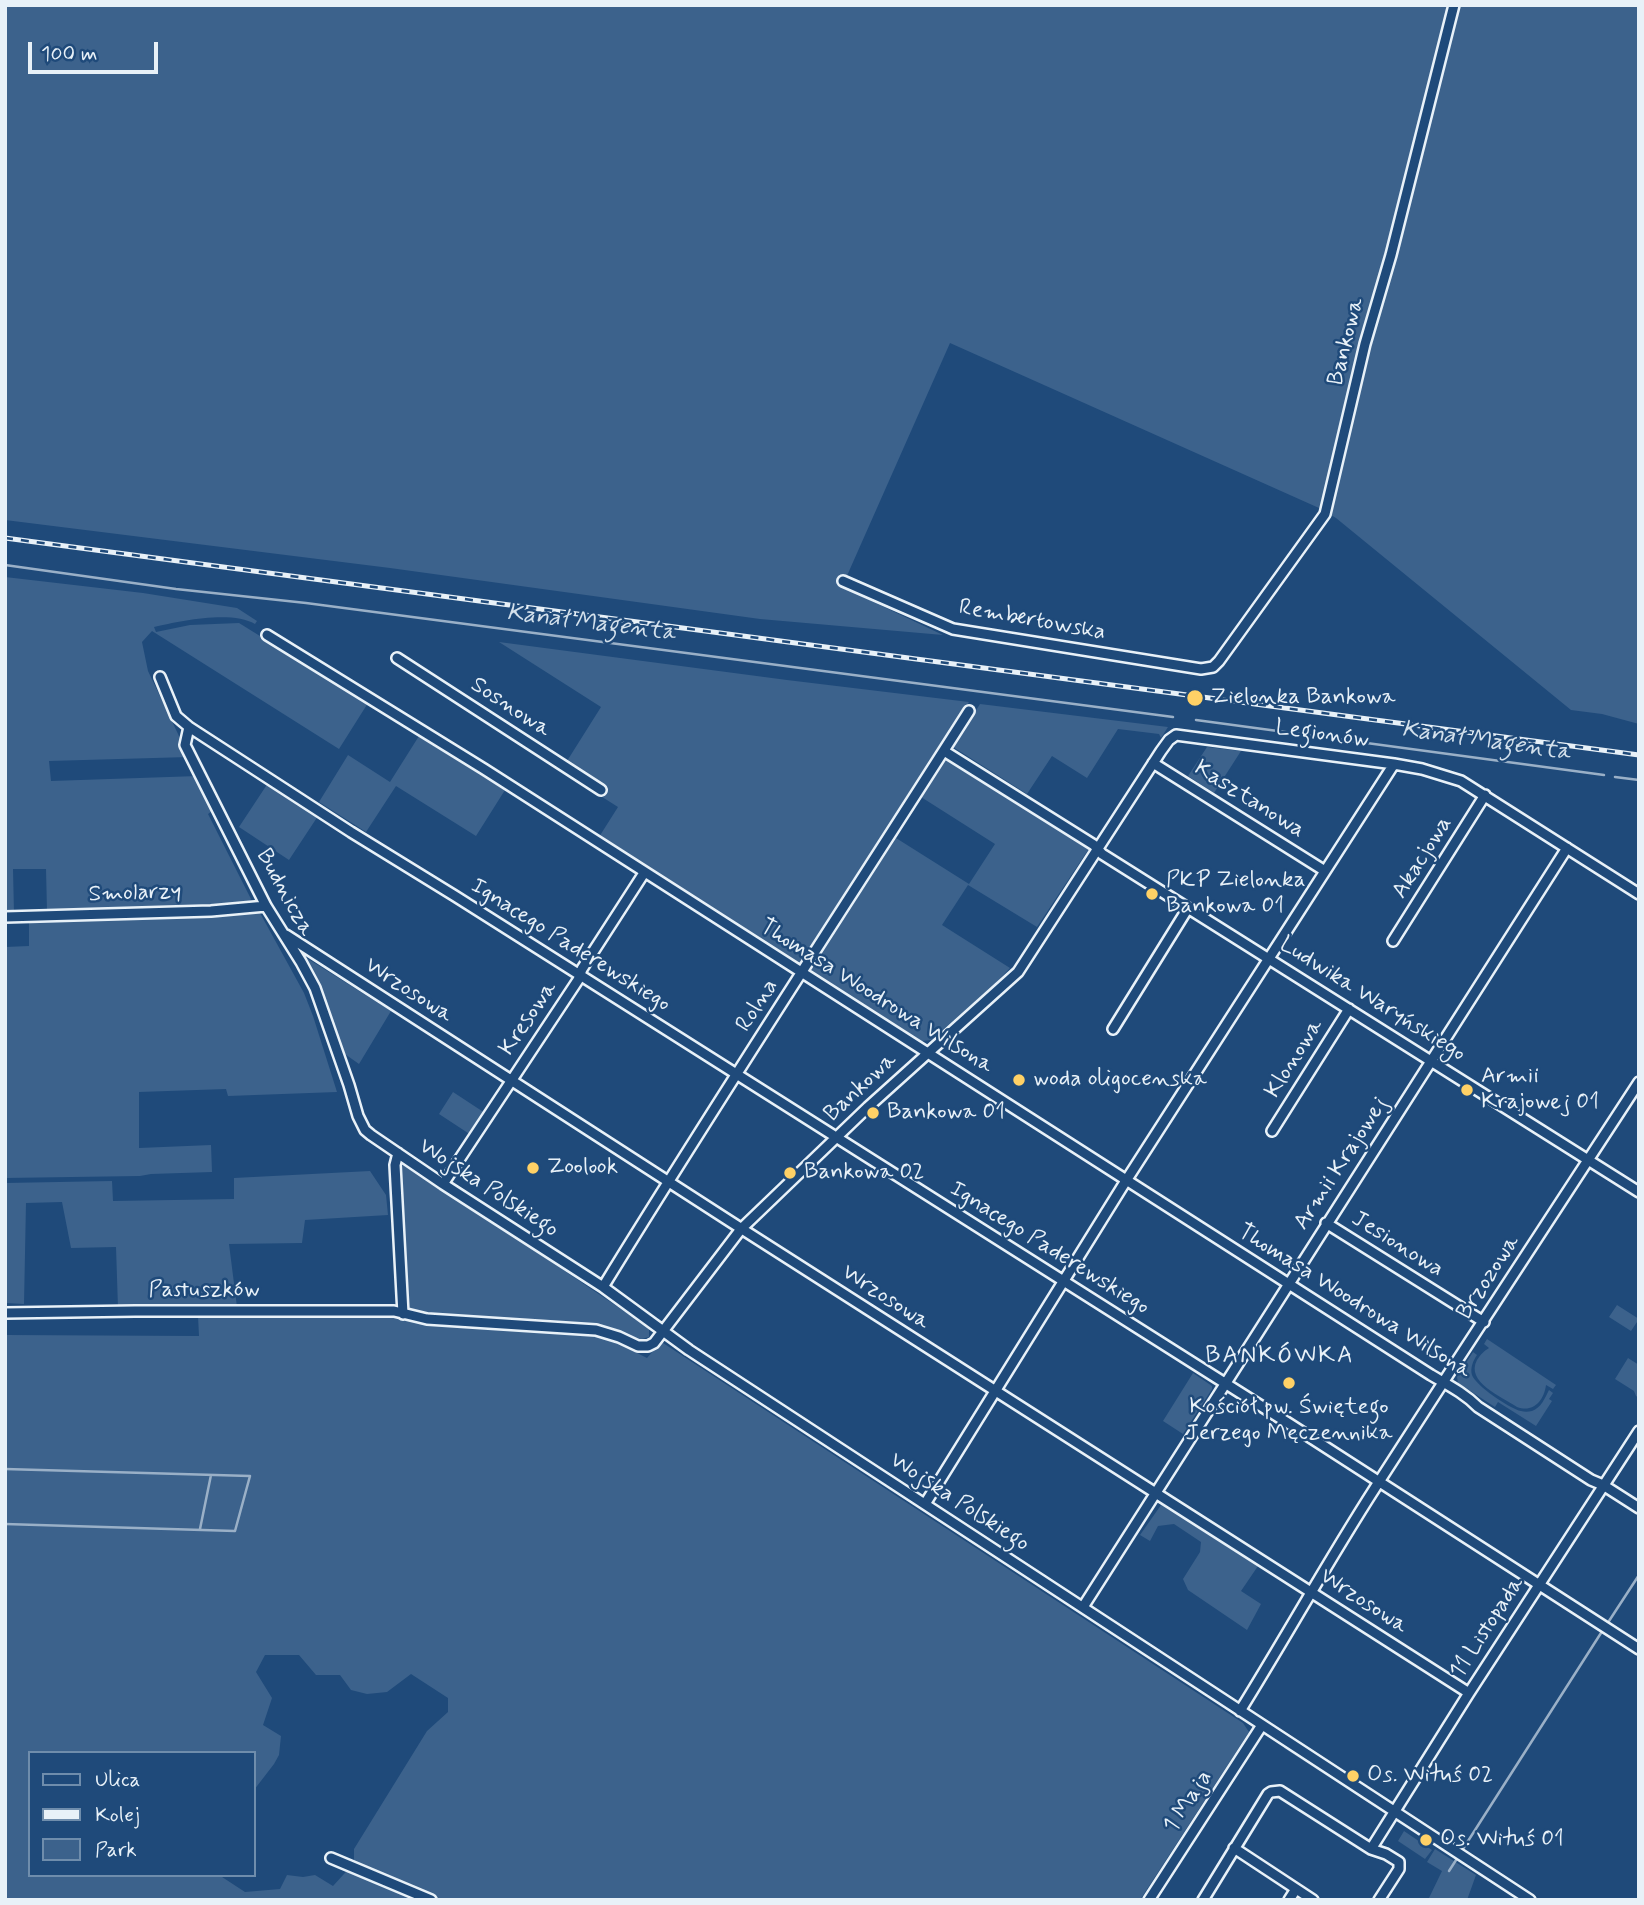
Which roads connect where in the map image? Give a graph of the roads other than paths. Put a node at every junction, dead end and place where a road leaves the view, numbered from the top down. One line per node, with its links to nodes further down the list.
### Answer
1 (1454, 5): 5 (street, Bankowa)
2 (843, 581): 5 (street, Rembertowska)
3 (267, 635): 18 (street, Thomasa Woodrowa Wilsona)
4 (397, 659): 13 (street, Sosnowa)
5 (1219, 661)
6 (160, 677): 8 (street)
7 (969, 711): 10 (street, Rolna)
8 (190, 727): 20 (street, Budnicza); 27 (street, Ignacego Paderewskiego)
9 (1176, 735): 11 (street, Bankowa); 12 (street, Legionów)
10 (944, 751): 16 (street, Ludwika Waryńskiego); 26 (street, Rolna)
11 (1153, 762): 16 (street, Bankowa); 17 (street, Kasztanowa)
12 (1394, 764): 14 (street, Legionów); 17 (street)
13 (601, 790)
14 (1485, 795): 15 (street, Legionów); 24 (street, Akacjowa)
15 (1567, 848): 19 (street, Legionów); 31 (street, Armii Krajowej)
16 (1098, 851): 21 (street, Ludwika Waryńskiego); 30 (street, Bankowa)
17 (1325, 871): 25 (street)
18 (644, 873): 26 (street, Thomasa Woodrowa Wilsona); 27 (street, Kresowa)
19 (1639, 894)
20 (266, 906): 22 (street, Smolarzy); 23 (street, Budnicza)
21 (1188, 908): 25 (street, Ludwika Waryńskiego); 29 (street)
22 (5, 917)
23 (282, 932): 33 (street, Wrzosowa); 36 (street, Budnicza)
24 (1393, 941)
25 (1270, 959): 28 (street, Ludwika Waryńskiego); 41 (street)
26 (802, 974): 30 (street, Thomasa Woodrowa Wilsona); 32 (street, Rolna)
27 (580, 975): 32 (street, Ignacego Paderewskiego); 33 (street, Kresowa)
28 (1349, 1009): 31 (street, Ludwika Waryńskiego); 35 (street, Klonowa)
29 (1113, 1029)
30 (928, 1053): 37 (street, Bankowa); 41 (street, Thomasa Woodrowa Wilsona)
31 (1431, 1060): 39 (street, Ludwika Waryńskiego); 44 (street, Armii Krajowej)
32 (735, 1073): 37 (street, Ignacego Paderewskiego); 40 (street, Rolna)
33 (512, 1081): 40 (street, Wrzosowa); 42 (street, Kresowa)
34 (1639, 1082): 39 (street, Brzozowa)
35 (1272, 1130)
36 (370, 1135): 38 (street, Wojska Polskiego)
37 (836, 1137): 45 (street, Bankowa); 46 (street, Ignacego Paderewskiego)
38 (398, 1153): 42 (street, Wojska Polskiego); 50 (street)
39 (1588, 1160): 43 (street, Ludwika Waryńskiego); 51 (street, Brzozowa)
40 (668, 1180): 45 (street, Wrzosowa); 48 (street, Rolna)
41 (1127, 1180): 46 (street); 47 (street, Thomasa Woodrowa Wilsona)
42 (443, 1184): 48 (street, Wojska Polskiego)
43 (1639, 1192)
44 (1326, 1223): 47 (street, Armii Krajowej); 51 (street, Jesionowa)
45 (741, 1228): 52 (street, Bankowa); 55 (street, Wrzosowa)
46 (1063, 1281): 54 (street, Ignacego Paderewskiego); 55 (street)
47 (1289, 1284): 53 (street, Thomasa Woodrowa Wilsona); 54 (street, Armii Krajowej)
48 (603, 1287): 52 (street, Wojska Polskiego)
49 (5, 1313): 50 (street, Pastuszków)
50 (403, 1314): 52 (street, Pastuszków)
51 (1483, 1322): 53 (street, Brzozowa)
52 (663, 1332): 60 (street, Wojska Polskiego)
53 (1444, 1383): 57 (street, Brzozowa); 58 (street, Thomasa Woodrowa Wilsona)
54 (1225, 1384): 57 (street, Ignacego Paderewskiego); 59 (street, Armii Krajowej)
55 (995, 1391): 59 (street, Wrzosowa); 60 (street)
56 (1639, 1431): 58 (street, 11 Listopada)
57 (1379, 1482): 62 (street, Ignacego Paderewskiego); 63 (street, Brzozowa)
58 (1603, 1485): 61 (street, Thomasa Woodrowa Wilsona); 62 (street, 11 Listopada)
59 (1155, 1492): 63 (street, Wrzosowa); 64 (street, Armii Krajowej)
60 (925, 1504): 64 (street, Wojska Polskiego)
61 (1639, 1508)
62 (1539, 1585): 65 (street, Ignacego Paderewskiego); 66 (street, 11 Listopada)
63 (1311, 1592): 66 (street, Wrzosowa); 67 (street, Brzozowa)
64 (1083, 1606): 67 (street, Wojska Polskiego)
65 (1639, 1649)
66 (1469, 1693): 69 (street, 11 Listopada)
67 (1240, 1711): 68 (street, Wojska Polskiego)
68 (1262, 1726): 69 (street, Wojska Polskiego); 75 (street, 1 Maja)
69 (1394, 1811): 71 (street, 11 Listopada); 80 (street, Wojska Polskiego)
70 (1234, 1848): 71 (street); 73 (street); 76 (street)
71 (1371, 1849): 79 (street)
72 (331, 1858): 74 (street)
73 (1296, 1889): 77 (street); 78 (street)
74 (430, 1900)
75 (1149, 1900)
76 (1203, 1900)
77 (1289, 1900)
78 (1313, 1900)
79 (1379, 1900)
80 (1530, 1900)

